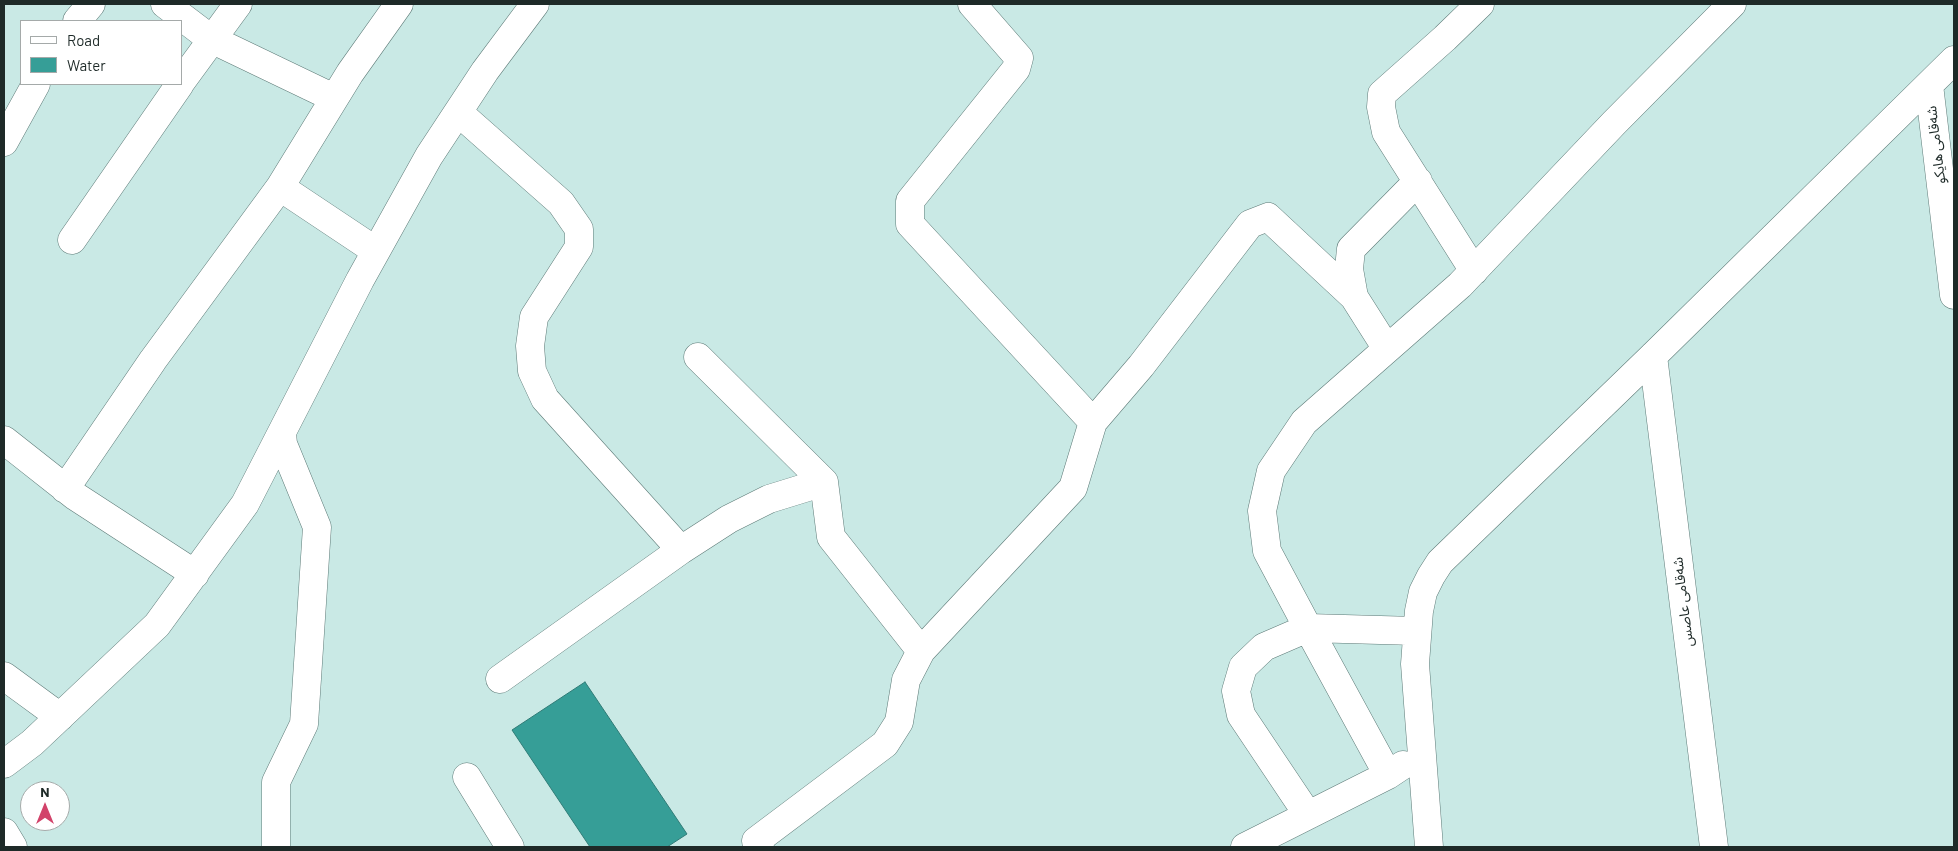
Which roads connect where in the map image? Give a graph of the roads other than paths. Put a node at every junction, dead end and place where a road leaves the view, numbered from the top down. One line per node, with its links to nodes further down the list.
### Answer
1 (91, 4): 9 (street)
2 (165, 4): 10 (street)
3 (238, 4): 10 (street)
4 (399, 4): 16 (street)
5 (535, 4): 17 (street)
6 (972, 4): 29 (street)
7 (1480, 4): 19 (street)
8 (1732, 4): 23 (street)
9 (78, 20)
10 (211, 39): 12 (street); 16 (street)
11 (1954, 60): 15 (street)
12 (182, 82)
13 (35, 85): 18 (street)
14 (180, 85): 21 (street)
15 (1929, 85): 24 (street, شه‌قامی هایكو); 27 (street)
16 (334, 98): 20 (street)
17 (458, 112): 22 (street); 34 (street)
18 (4, 142)
19 (1418, 181): 23 (street); 25 (street)
20 (280, 187): 22 (street); 33 (street)
21 (72, 240)
22 (376, 251): 30 (street)
23 (1474, 270): 26 (street)
24 (1954, 295)
25 (1354, 296): 26 (street); 29 (street)
26 (1387, 349): 36 (street)
27 (1653, 356): 37 (street); 54 (street, شه‌قامی عاصس)
28 (698, 357): 32 (street)
29 (1093, 422): 38 (street)
30 (282, 433): 35 (street); 50 (street)
31 (4, 440): 33 (street)
32 (824, 482): 34 (street); 38 (street)
33 (65, 488): 35 (street)
34 (681, 550): 40 (street)
35 (195, 574): 41 (street)
36 (1308, 628): 37 (street); 44 (street); 46 (street)
37 (1416, 631): 42 (street)
38 (920, 651): 48 (street)
39 (4, 676): 41 (street)
40 (500, 679)
41 (60, 717): 43 (street)
42 (1422, 752): 44 (street); 53 (street)
43 (4, 764)
44 (1388, 774): 46 (street)
45 (467, 776): 51 (street)
46 (1308, 815): 52 (street)
47 (4, 832): 49 (street)
48 (754, 845)
49 (13, 847)
50 (276, 847)
51 (510, 847)
52 (1245, 847)
53 (1429, 847)
54 (1714, 847)

